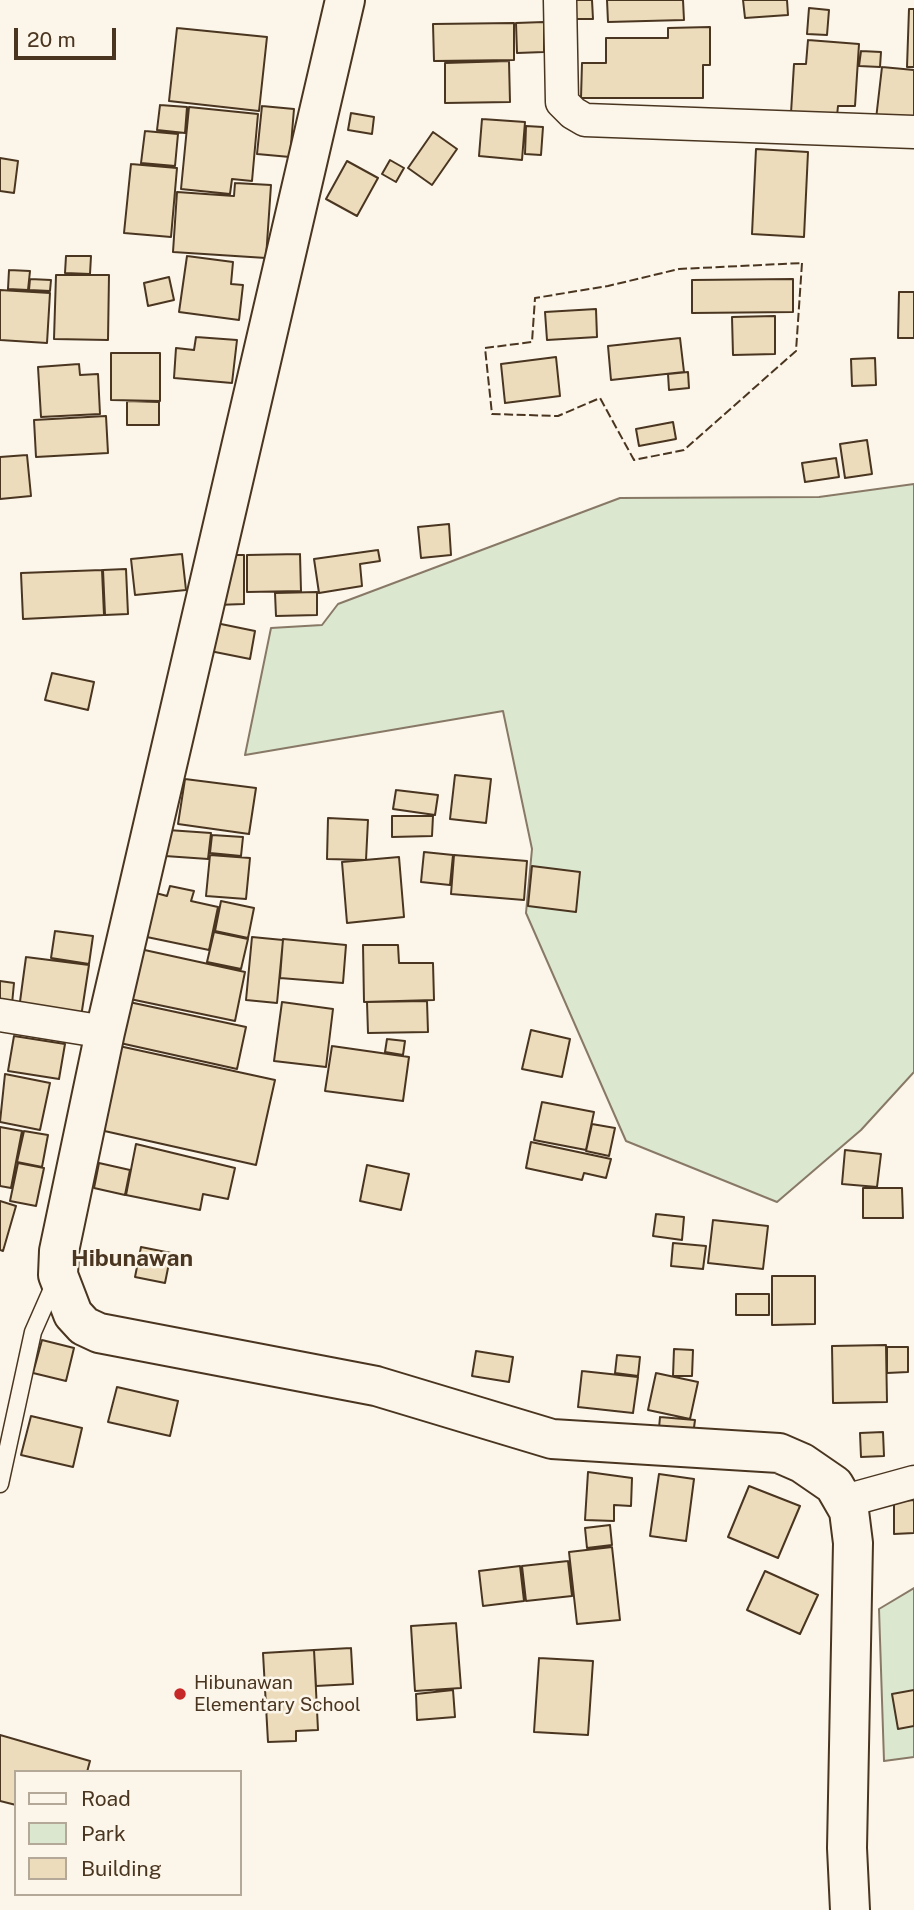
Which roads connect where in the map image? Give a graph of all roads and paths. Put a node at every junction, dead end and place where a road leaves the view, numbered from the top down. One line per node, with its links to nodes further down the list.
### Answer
1 (345, 0): 5 (street)
2 (560, 0): 3 (street)
3 (914, 132)
4 (0, 1015): 5 (street)
5 (105, 1032): 6 (street)
6 (58, 1275): 8 (lane); 9 (street)
7 (914, 1482): 9 (street)
8 (0, 1485)
9 (845, 1501): 10 (street)
10 (850, 1910)

